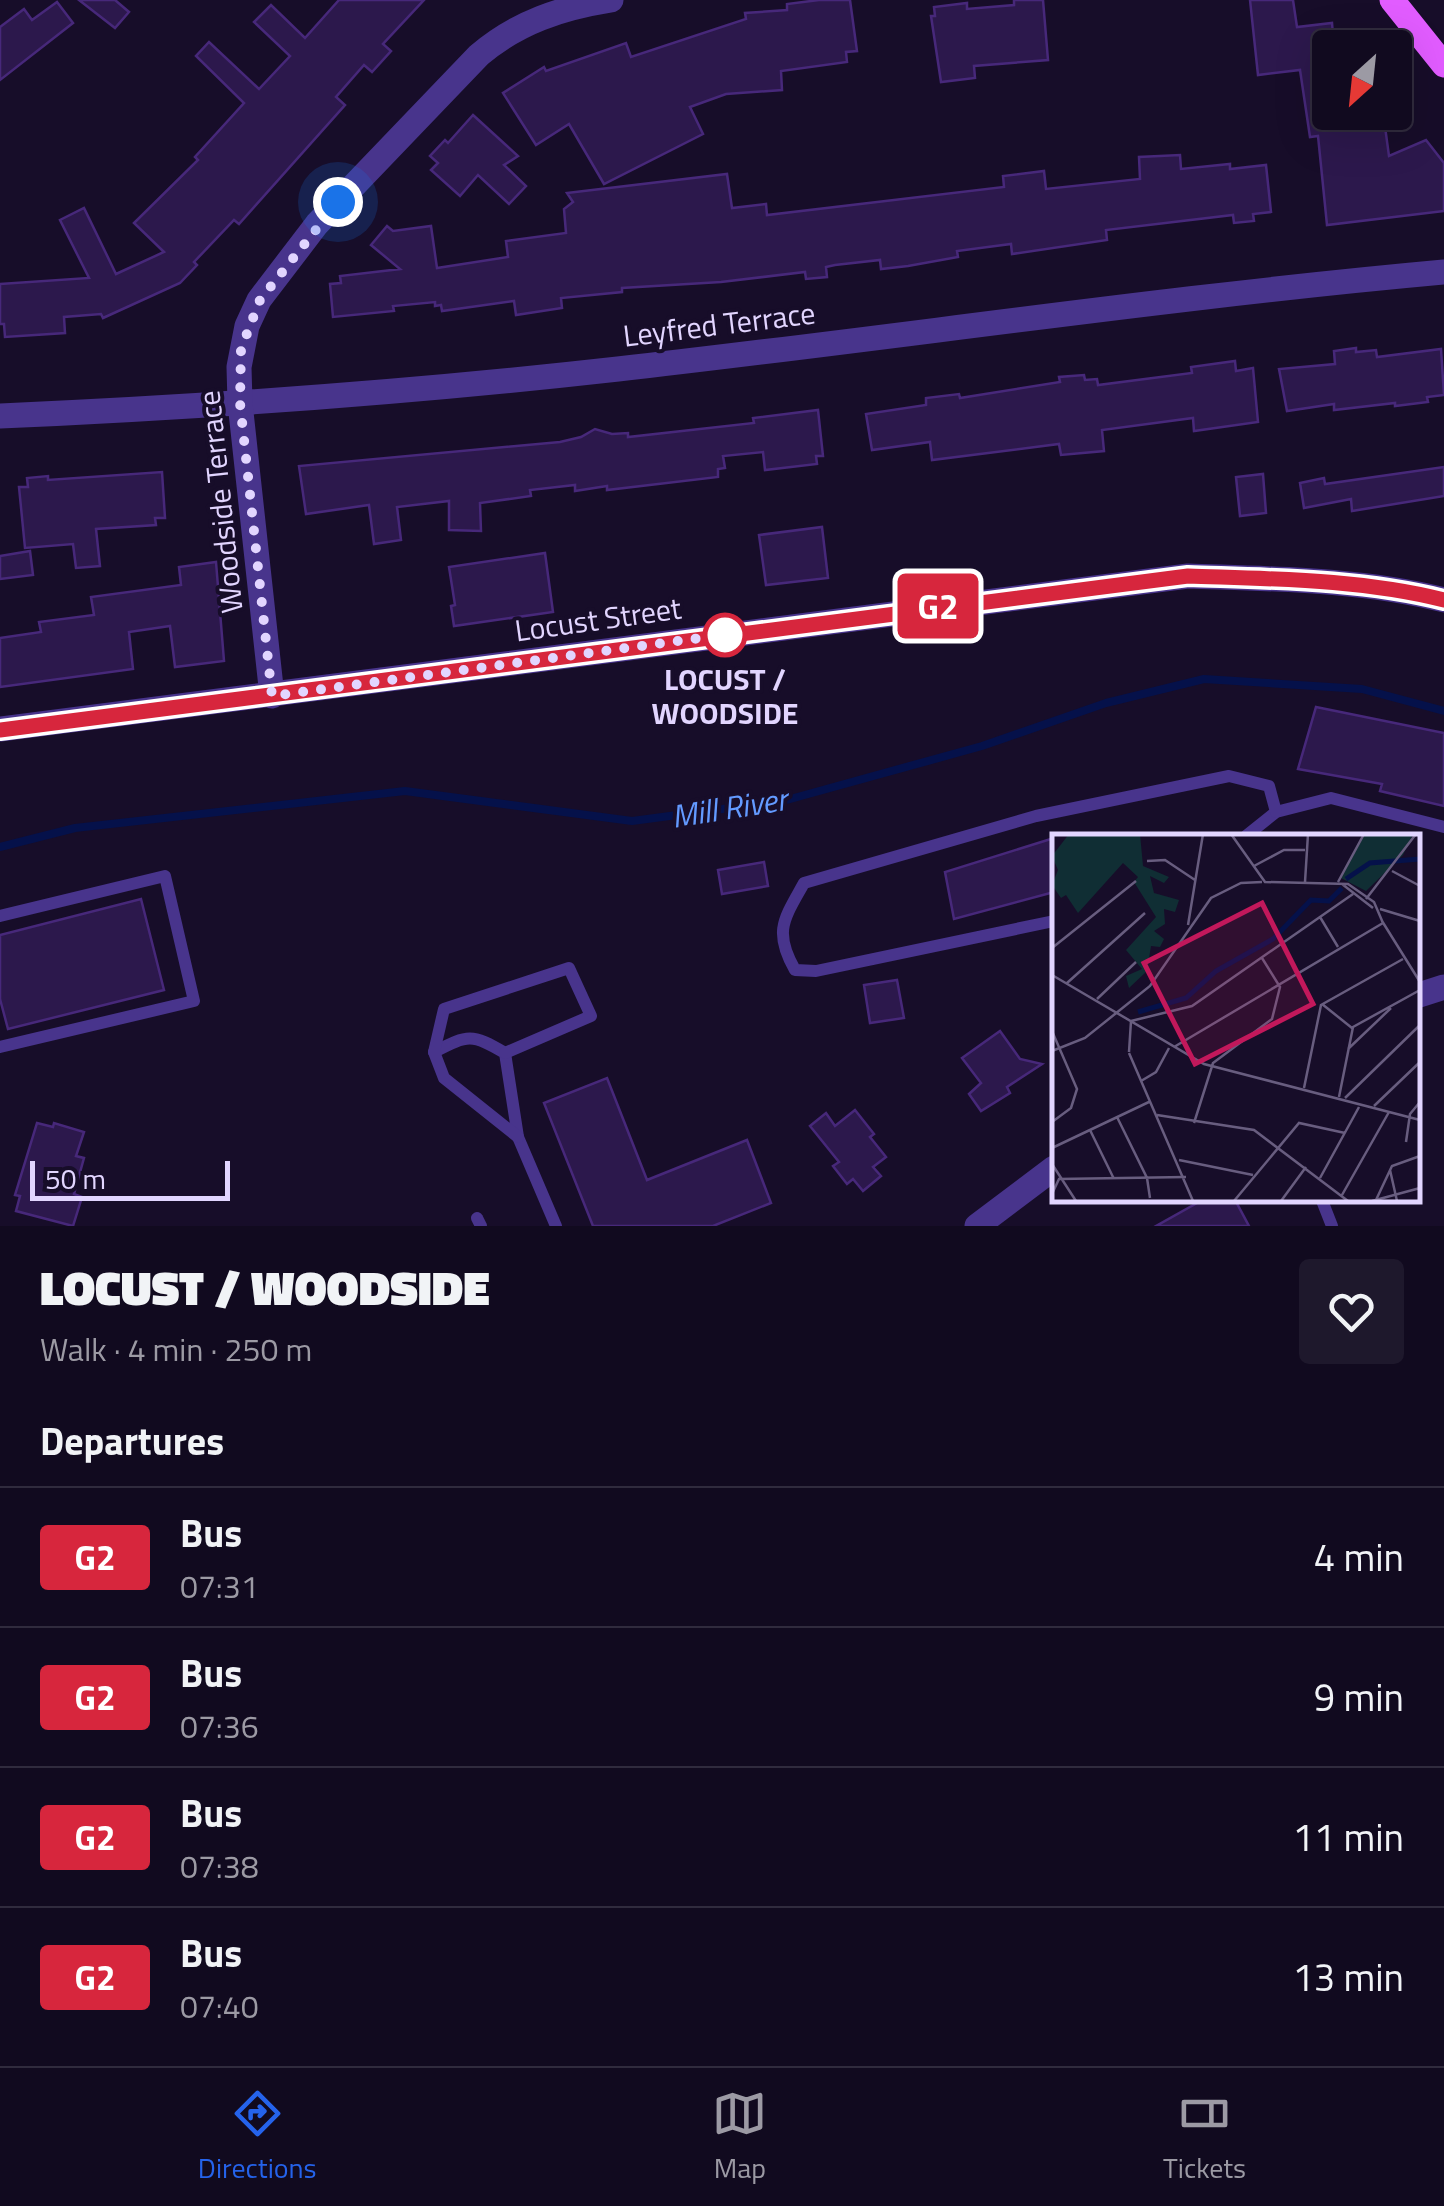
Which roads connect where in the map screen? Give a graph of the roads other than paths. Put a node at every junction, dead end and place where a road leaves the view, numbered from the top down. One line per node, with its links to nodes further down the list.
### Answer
1 (611, 0): 5 (street, Woodside Terrace)
2 (1392, 0): 3 (main road)
3 (1444, 65)
4 (1444, 272): 5 (street, Leyfred Terrace)
5 (240, 403): 6 (street, Leyfred Terrace); 8 (street, Woodside Terrace)
6 (0, 416)
7 (1444, 600): 8 (street, Locust Street)
8 (272, 696): 9 (street, Locust Street)
9 (0, 730)
10 (1276, 812): 11 (lane); 12 (lane); 14 (lane)
11 (1444, 827)
12 (1248, 834)
13 (0, 916): 15 (lane)
14 (1052, 920)
15 (0, 1047)
16 (434, 1052): 17 (lane); 17 (lane); 18 (lane)
17 (505, 1053): 18 (lane)
18 (518, 1136): 21 (lane)
19 (1052, 1170): 22 (street)
20 (1323, 1201): 23 (lane)
21 (556, 1226)
22 (977, 1226)
23 (1332, 1226)

